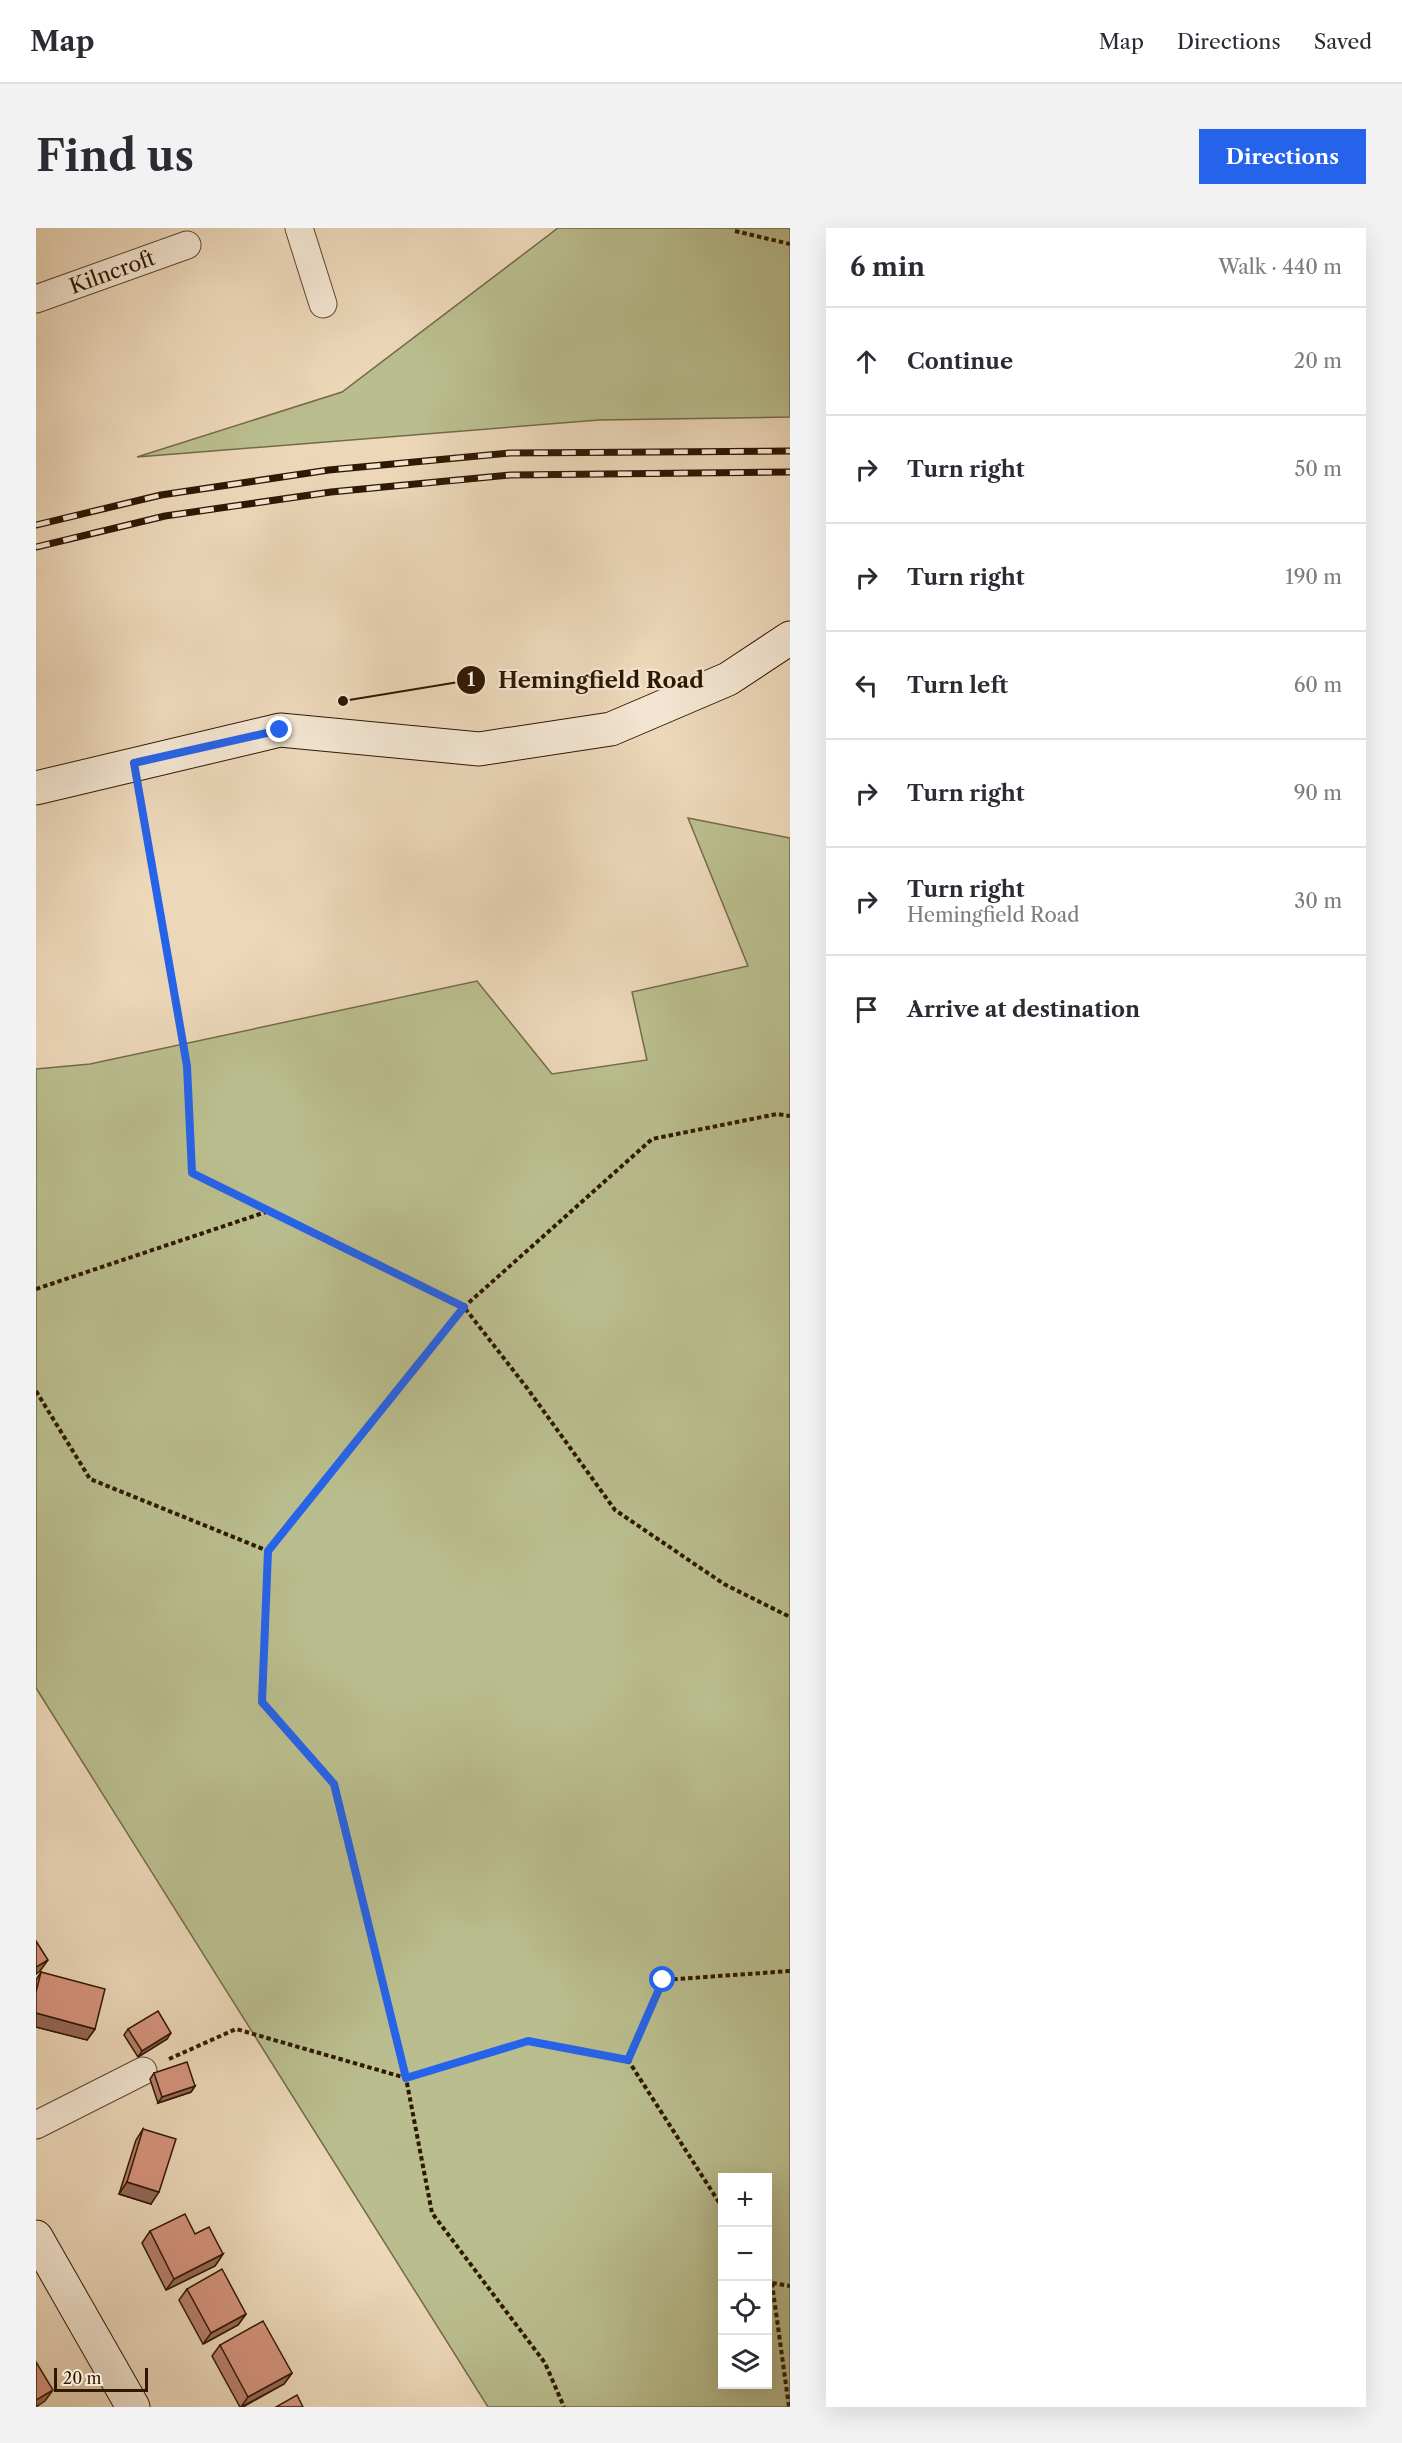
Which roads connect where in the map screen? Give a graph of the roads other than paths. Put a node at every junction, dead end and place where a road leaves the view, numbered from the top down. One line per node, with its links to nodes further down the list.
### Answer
1 (299, 228): 4 (street)
2 (187, 245): 3 (street, Kilncroft)
3 (36, 299)
4 (323, 304)
5 (790, 638): 6 (street)
6 (36, 788)
7 (143, 2070): 8 (street)
8 (36, 2125)
9 (36, 2237): 10 (street)
10 (133, 2407)

